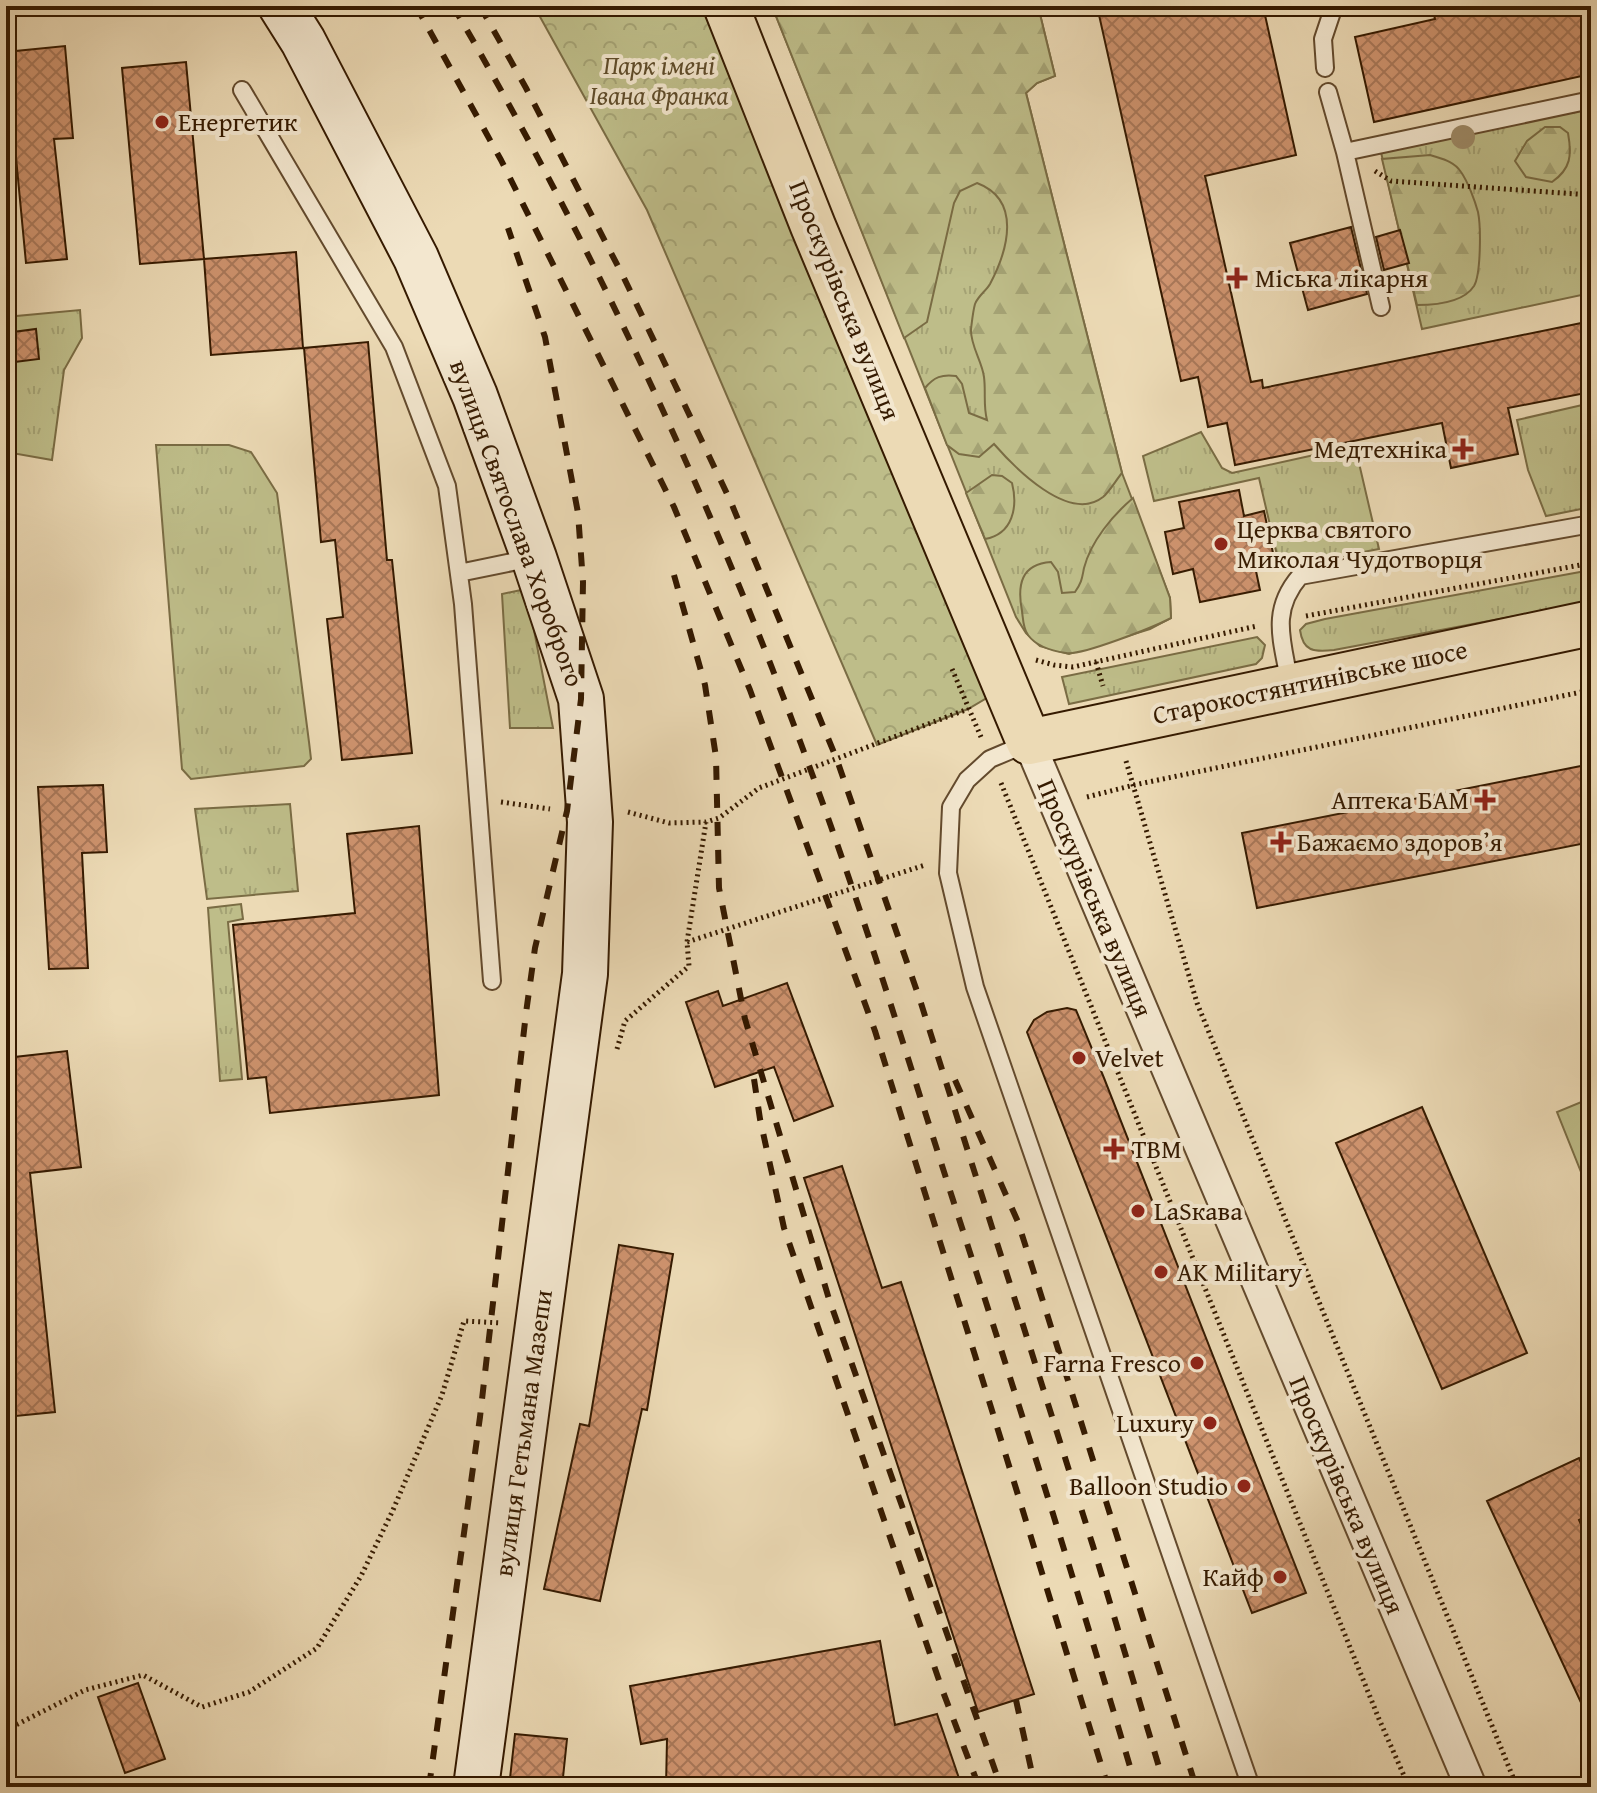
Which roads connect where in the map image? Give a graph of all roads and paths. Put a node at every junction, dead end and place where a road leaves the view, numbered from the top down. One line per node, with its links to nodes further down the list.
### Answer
1 (281, 6): 12 (main road, вулиця Святослава Хороброго)
2 (726, 6): 22 (main road, Проскурівська вулиця)
3 (1334, 6): 4 (lane)
4 (1325, 68)
5 (242, 90): 14 (lane)
6 (1328, 92): 8 (lane)
7 (1591, 100): 8 (lane)
8 (1345, 152): 9 (path); 10 (lane)
9 (1591, 195)
10 (1381, 307)
11 (1591, 524): 15 (lane)
12 (534, 558): 14 (lane); 26 (main road, вулиця Святослава Хороброго)
13 (1591, 563): 15 (path)
14 (459, 573): 24 (lane)
15 (1279, 620): 18 (path); 19 (lane)
16 (1591, 623): 19 (main road, Старокостянтинівське шосе)
17 (1027, 652): 18 (path)
18 (1096, 662): 21 (path)
19 (1290, 686): 21 (main road, Старокостянтинівське шосе)
20 (1591, 690): 23 (path)
21 (1115, 724): 22 (main road, Старокостянтинівське шосе); 23 (path)
22 (1010, 750): 25 (street, Проскурівська вулиця); 27 (path); 28 (lane); 37 (path)
23 (1134, 785): 25 (path); 39 (path)
24 (478, 798): 26 (path); 30 (lane)
25 (1056, 805): 38 (street, Проскурівська вулиця)
26 (590, 822): 27 (path); 32 (main road, вулиця Святослава Хороброго)
27 (706, 822): 29 (path)
28 (949, 857): 29 (path); 36 (lane)
29 (687, 942): 31 (path)
30 (492, 981)
31 (614, 1058)
32 (571, 1080): 33 (main road, вулиця Гетьмана Мазепи)
33 (537, 1329): 34 (path); 35 (main road, вулиця Гетьмана Мазепи)
34 (6, 1730)
35 (476, 1787)
36 (1251, 1787)
37 (1409, 1787)
38 (1471, 1787)
39 (1517, 1787)

